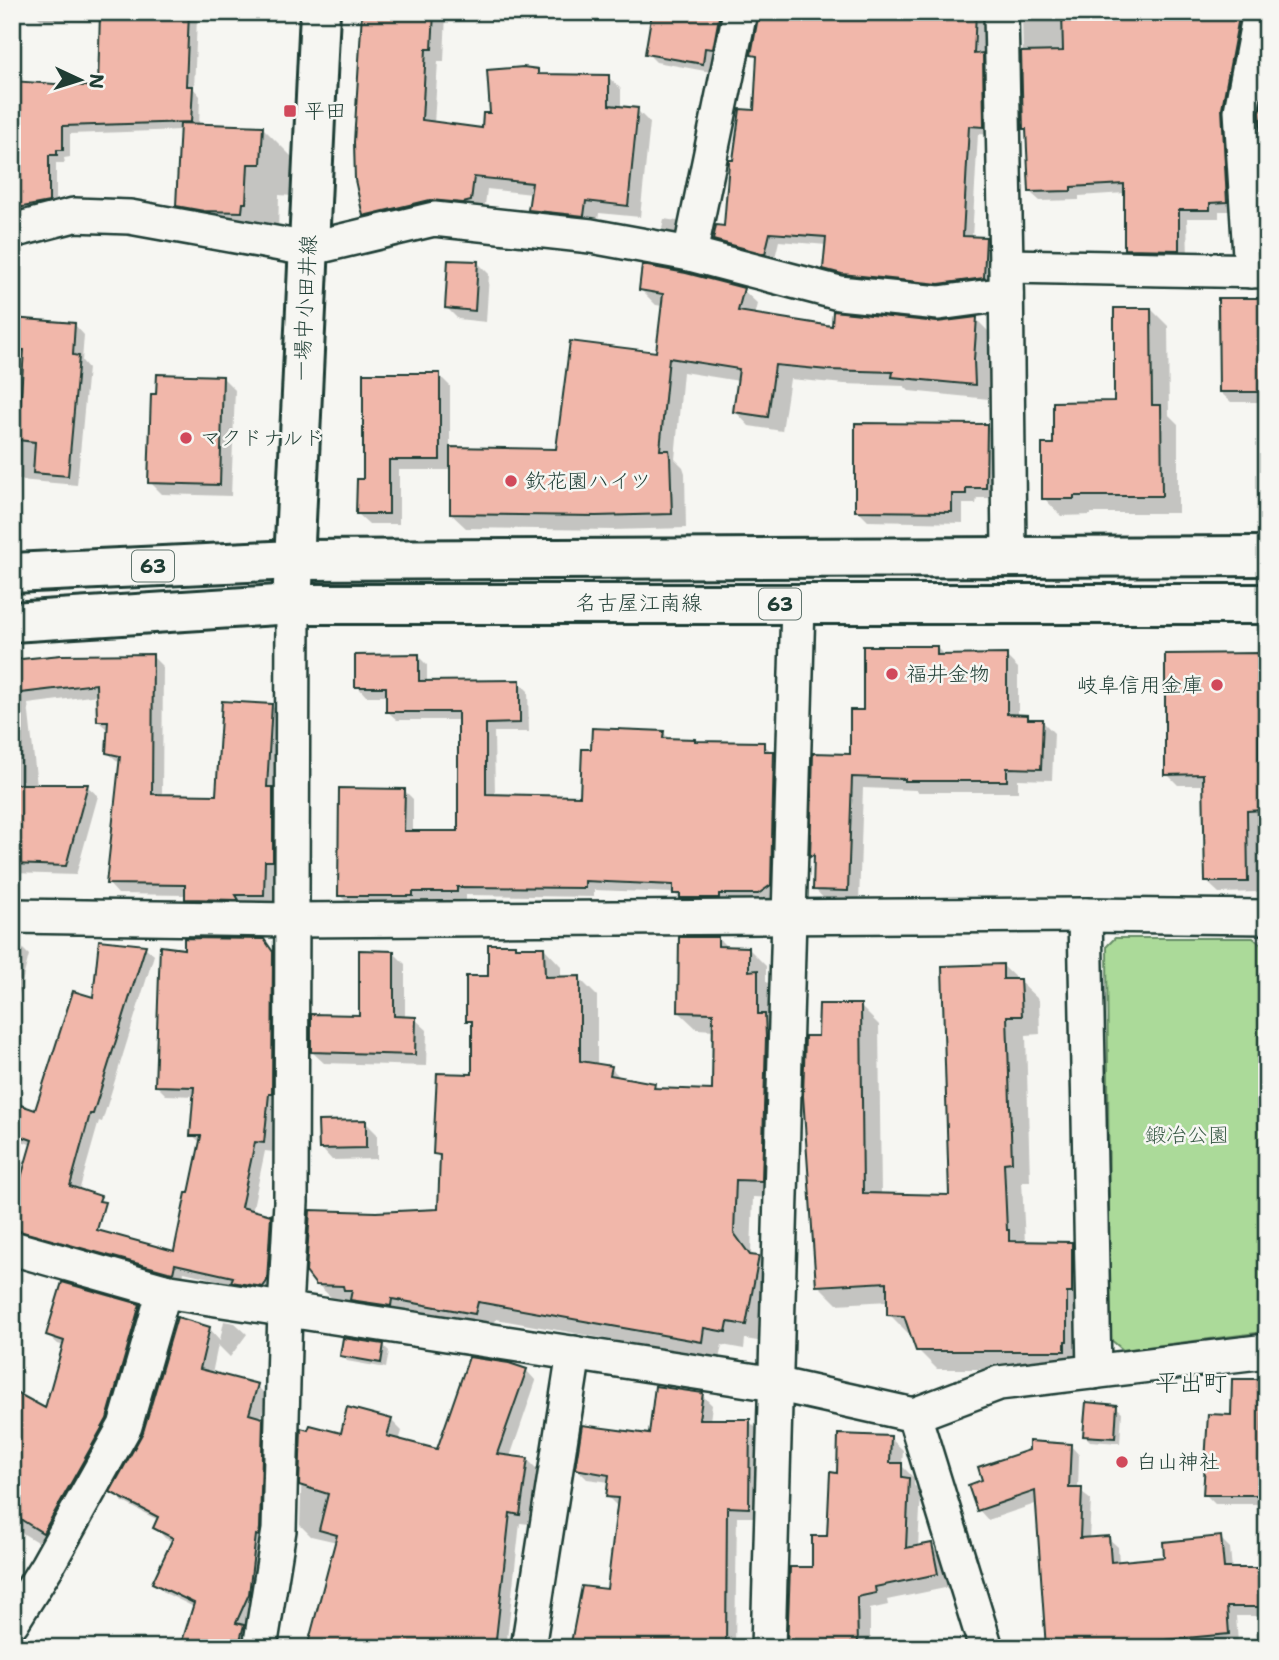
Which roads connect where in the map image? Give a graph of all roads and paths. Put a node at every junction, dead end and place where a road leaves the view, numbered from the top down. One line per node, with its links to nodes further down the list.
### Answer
1 (320, 12): 6 (main road, 一場中小田井線)
2 (740, 12): 7 (street)
3 (1001, 12): 9 (street)
4 (1260, 12): 8 (street)
5 (12, 231): 6 (street)
6 (308, 249): 7 (street); 12 (main road, 一場中小田井線)
7 (690, 254): 9 (street)
8 (1259, 271): 9 (street)
9 (1006, 280): 10 (street)
10 (1009, 556): 11 (main road, 名古屋江南線 / 63); 12 (main road, 名古屋江南線 / 63)
11 (1267, 556)
12 (293, 560): 13 (main road, 名古屋江南線 / 63); 14 (main road, 一場中小田井線)
13 (12, 573)
14 (293, 604): 15 (main road, 名古屋江南線 / 63); 17 (main road, 名古屋江南線 / 63); 22 (street)
15 (798, 604): 16 (main road, 名古屋江南線 / 63); 20 (street)
16 (1267, 604)
17 (12, 622)
18 (1085, 915): 20 (street); 21 (street); 28 (street)
19 (12, 916): 22 (street)
20 (789, 916): 22 (street); 29 (street)
21 (1267, 917)
22 (290, 920): 25 (street)
23 (12, 1248): 24 (street)
24 (164, 1291): 25 (street); 31 (street)
25 (285, 1309): 27 (street); 32 (street)
26 (1267, 1351): 28 (street)
27 (574, 1353): 29 (street); 33 (street)
28 (1094, 1372): 30 (street)
29 (775, 1384): 30 (street); 34 (street)
30 (914, 1415): 35 (street)
31 (12, 1622)
32 (260, 1648)
33 (528, 1648)
34 (768, 1648)
35 (986, 1648)

